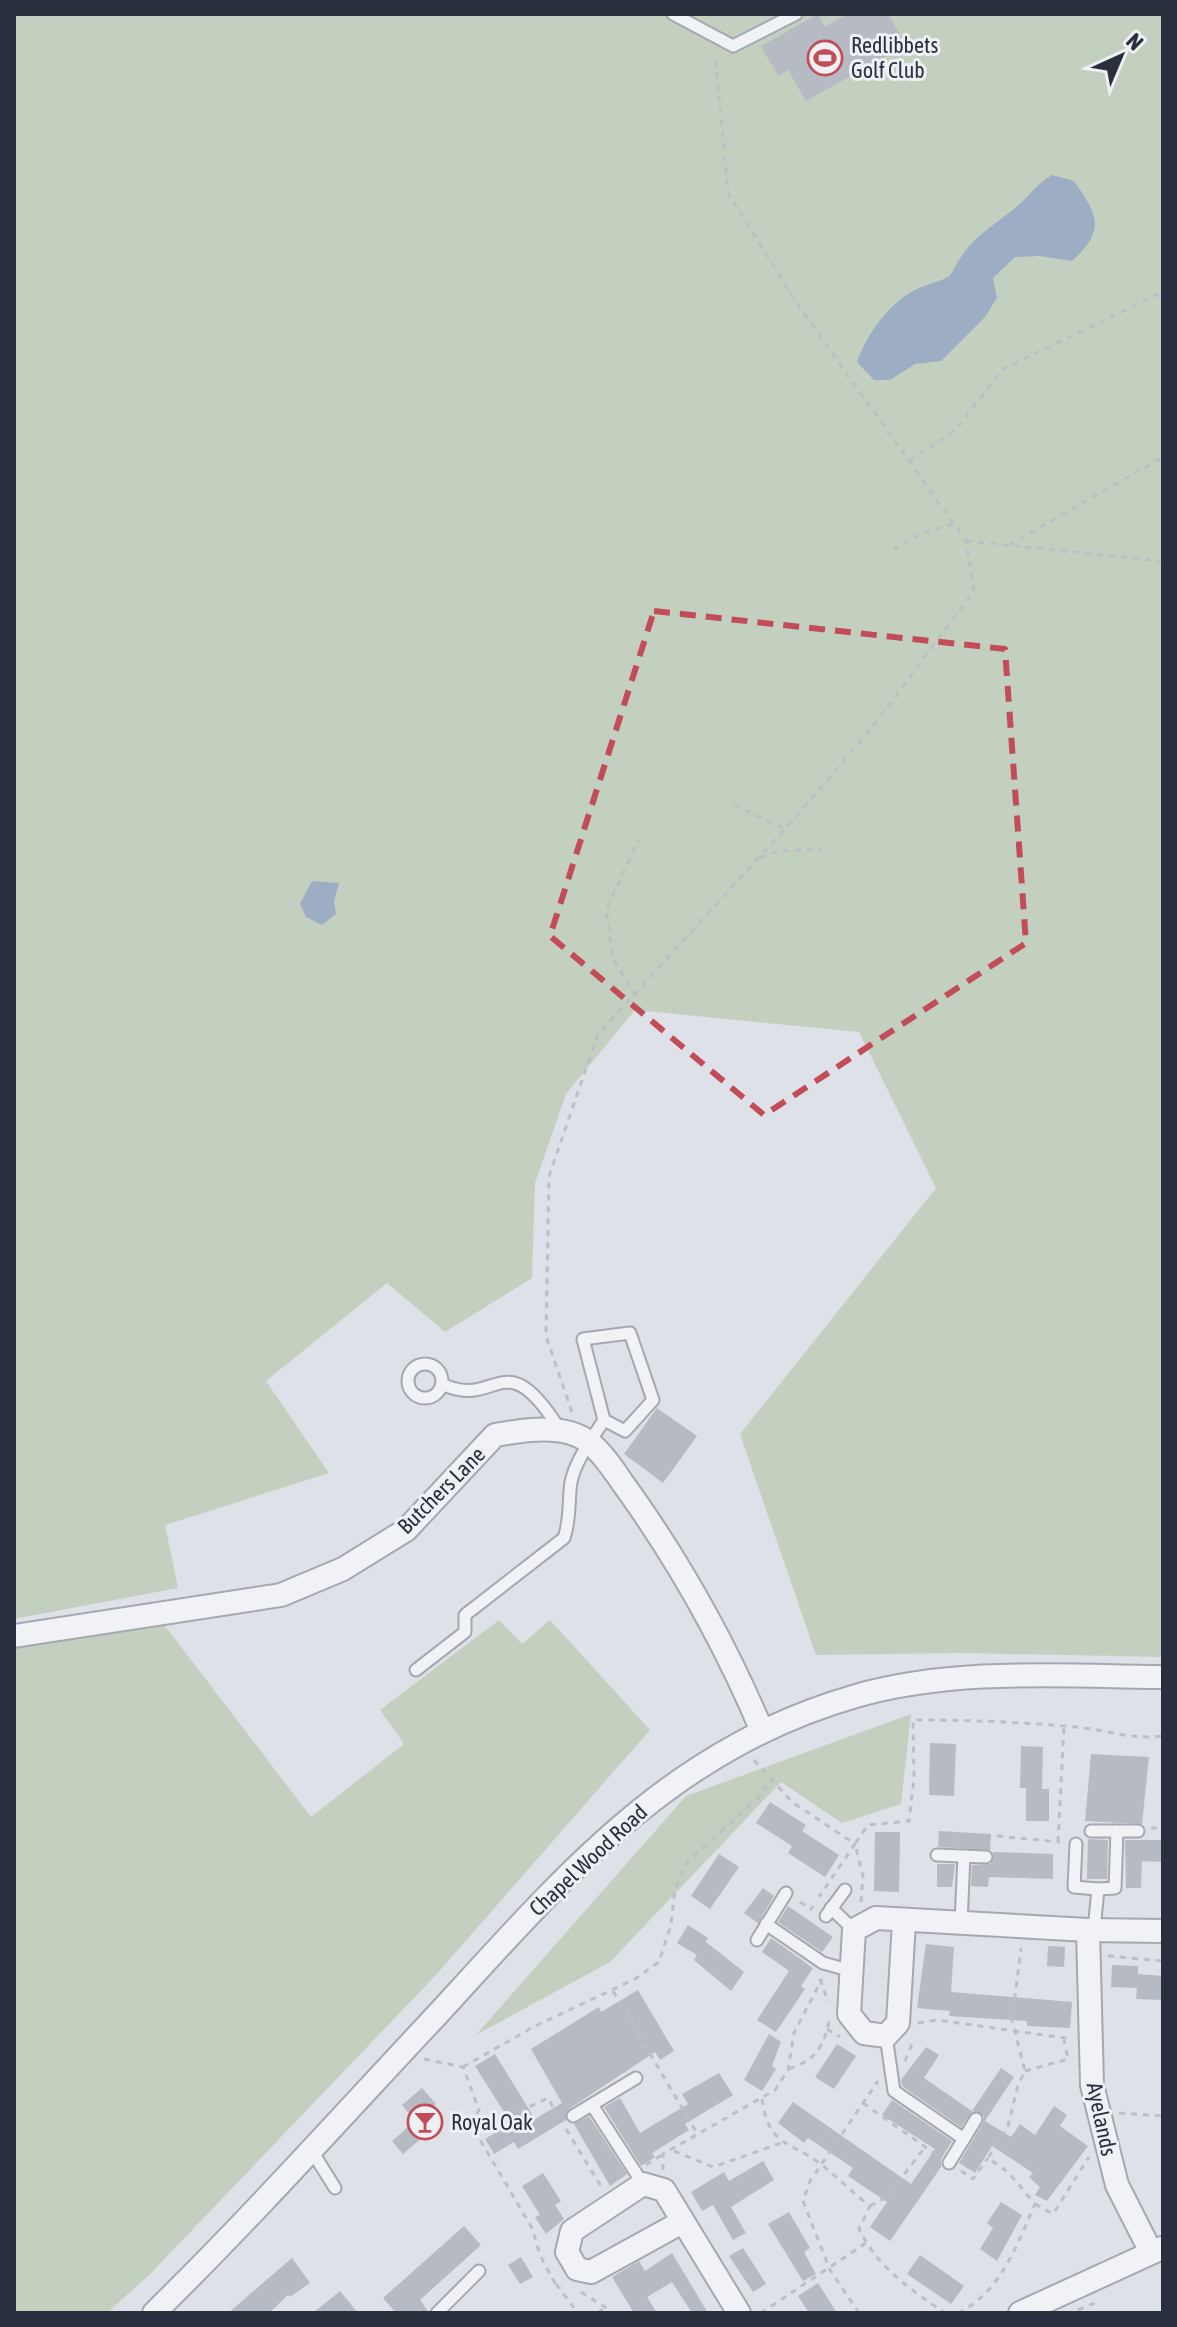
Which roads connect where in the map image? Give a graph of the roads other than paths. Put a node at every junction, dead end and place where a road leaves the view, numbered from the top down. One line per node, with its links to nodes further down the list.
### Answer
1 (796, 14): 2 (lane)
2 (675, 15)
3 (442, 1384): 5 (lane)
4 (604, 1420): 4 (lane); 5 (lane)
5 (577, 1438): 6 (street, Butchers Lane); 7 (lane); 9 (street)
6 (14, 1636)
7 (416, 1670)
8 (1163, 1677): 9 (street, Chapel Wood Road)
9 (762, 1731): 34 (street, Chapel Wood Road)
10 (1091, 1831): 11 (lane)
11 (1117, 1831): 12 (lane); 17 (lane)
12 (1138, 1831)
13 (1076, 1844): 17 (lane)
14 (937, 1855): 15 (lane)
15 (964, 1856): 16 (lane); 21 (lane)
16 (986, 1857)
17 (1098, 1889): 24 (lane)
18 (845, 1890): 23 (lane)
19 (786, 1893): 22 (lane)
20 (904, 1922): 21 (street); 23 (street); 28 (street)
21 (961, 1923): 24 (street)
22 (766, 1924): 26 (lane); 27 (lane)
23 (854, 1930): 27 (street)
24 (1091, 1930): 25 (street); 39 (street, Ayelands)
25 (1163, 1931)
26 (757, 1940)
27 (852, 1971): 28 (street)
28 (886, 2036): 33 (lane)
29 (636, 2078): 30 (lane)
30 (592, 2105): 31 (lane); 36 (lane)
31 (573, 2116)
32 (976, 2119): 33 (lane)
33 (964, 2139): 35 (lane)
34 (310, 2148): 37 (lane); 41 (street, Chapel Wood Road)
35 (949, 2163)
36 (653, 2187): 38 (street); 38 (street)
37 (335, 2188)
38 (682, 2222): 43 (street)
39 (1157, 2250): 44 (street)
40 (479, 2271): 42 (lane)
41 (154, 2313)
42 (437, 2313)
43 (739, 2313)
44 (1020, 2313)

